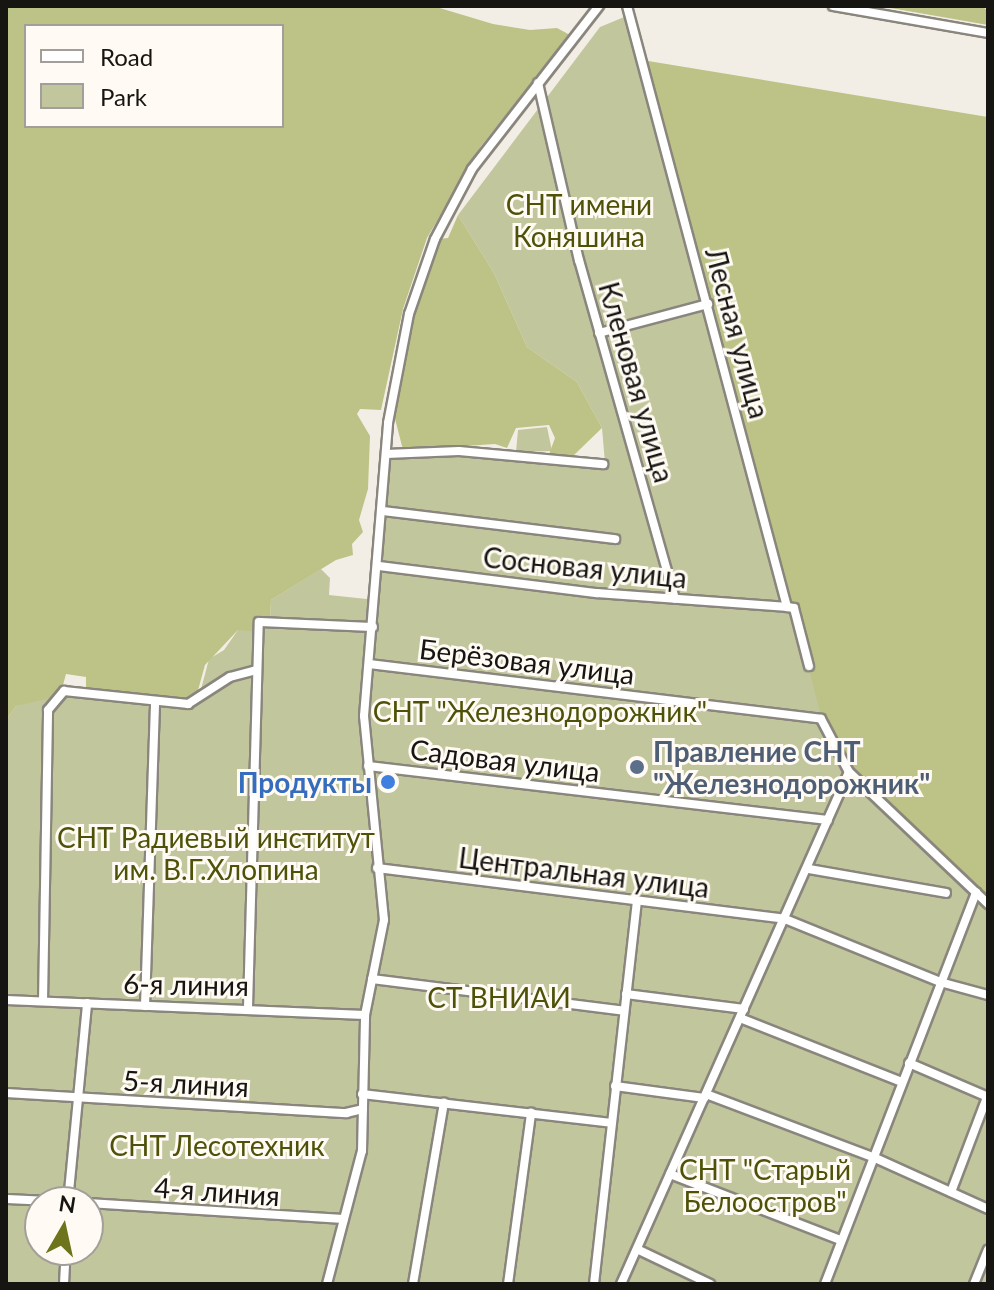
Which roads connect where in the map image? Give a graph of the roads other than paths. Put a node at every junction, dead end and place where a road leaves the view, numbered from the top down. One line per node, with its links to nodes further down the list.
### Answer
1 (599, 6): 5 (street)
2 (627, 6): 6 (street, Лесная улица)
3 (833, 6): 4 (street)
4 (988, 33)
5 (538, 83): 7 (street, Кленовая улица); 8 (street)
6 (708, 304): 7 (street); 14 (street, Лесная улица)
7 (599, 333): 13 (street, Кленовая улица)
8 (386, 454): 9 (street); 10 (street)
9 (603, 464)
10 (383, 511): 11 (street); 12 (street)
11 (615, 539)
12 (379, 566): 13 (street, Сосновая улица); 15 (street)
13 (675, 599): 14 (street, Сосновая улица)
14 (787, 607): 17 (street, Лесная улица)
15 (373, 627): 16 (street); 18 (street)
16 (369, 664): 20 (street); 21 (street, Берёзовая улица)
17 (809, 666)
18 (256, 670): 19 (street); 38 (street)
19 (155, 701): 35 (street); 37 (street)
20 (368, 766): 22 (street, Садовая улица); 23 (street)
21 (849, 772): 22 (street); 25 (street)
22 (828, 820): 24 (street)
23 (377, 868): 27 (street, Центральная улица); 30 (street)
24 (809, 869): 26 (street); 29 (street)
25 (976, 892): 28 (street); 31 (street)
26 (946, 893)
27 (637, 900): 29 (street, Центральная улица); 32 (street)
28 (988, 904)
29 (785, 919): 31 (street, Центральная улица); 40 (street)
30 (372, 979): 39 (street); 41 (street)
31 (940, 982): 33 (street, Центральная улица); 42 (street)
32 (626, 994): 39 (street); 40 (street)
33 (988, 995)
34 (6, 1000): 35 (street, 6-я линия)
35 (43, 1001): 36 (street, 6-я линия)
36 (87, 1003): 37 (street, 6-я линия); 49 (street)
37 (145, 1006): 38 (street, 6-я линия)
38 (248, 1007): 41 (street, 6-я линия)
39 (624, 1011): 44 (street)
40 (742, 1013): 43 (street); 47 (street)
41 (365, 1015): 46 (street)
42 (909, 1063): 43 (street); 48 (street)
43 (902, 1082): 54 (street)
44 (615, 1086): 47 (street); 53 (street)
45 (6, 1093): 49 (street, 5-я линия)
46 (362, 1094): 50 (street); 51 (street)
47 (705, 1096): 54 (street); 55 (street)
48 (988, 1097): 57 (street)
49 (78, 1099): 51 (street, 5-я линия); 56 (street)
50 (444, 1103): 52 (street); 65 (street)
51 (363, 1109): 60 (street)
52 (531, 1113): 53 (street); 66 (street)
53 (611, 1123): 67 (street)
54 (873, 1157): 57 (street); 61 (street)
55 (670, 1174): 61 (street); 62 (street)
56 (71, 1186)
57 (951, 1192): 59 (street)
58 (104, 1204): 60 (street, 4-я линия)
59 (988, 1209)
60 (344, 1219): 64 (street)
61 (840, 1240): 70 (street)
62 (637, 1249): 68 (street); 69 (street)
63 (988, 1250): 71 (street)
64 (327, 1284)
65 (413, 1284)
66 (508, 1284)
67 (594, 1284)
68 (621, 1284)
69 (710, 1284)
70 (825, 1284)
71 (974, 1284)

